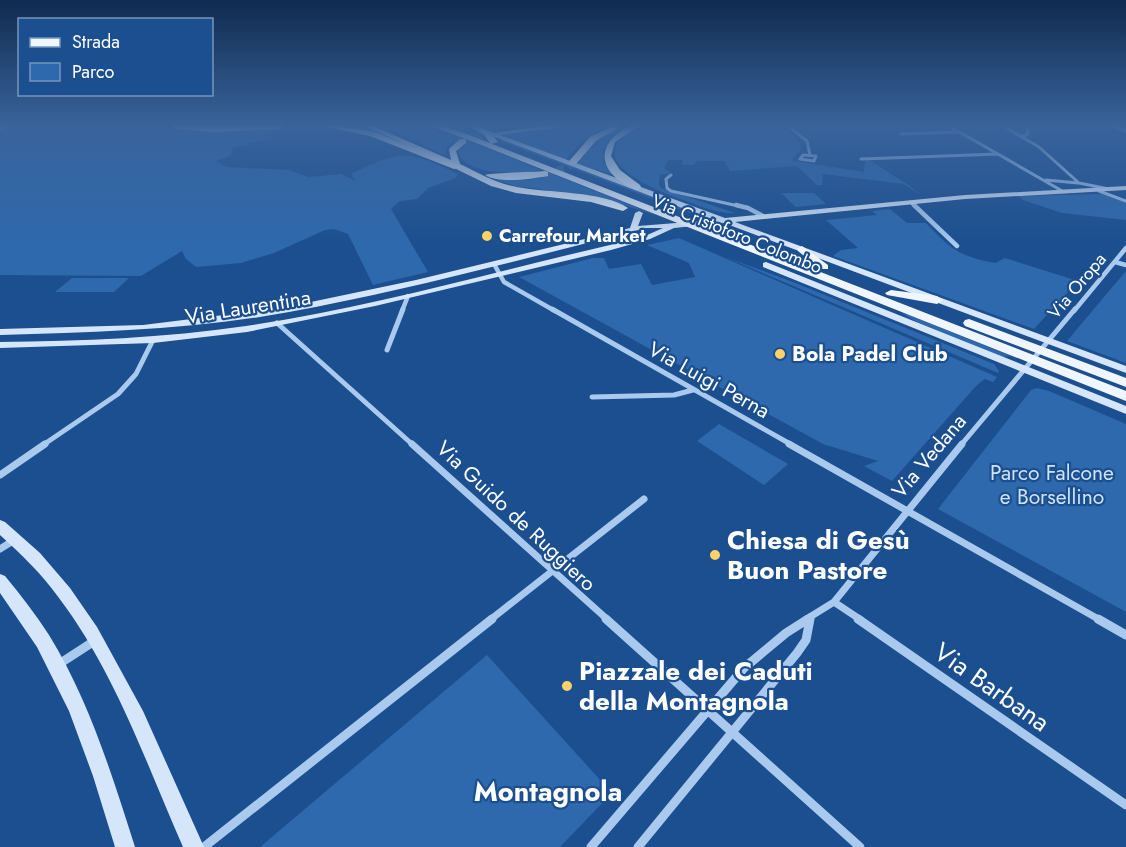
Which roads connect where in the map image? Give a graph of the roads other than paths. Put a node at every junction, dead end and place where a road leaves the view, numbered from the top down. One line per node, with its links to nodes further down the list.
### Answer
1 (454, 166): 9 (highway)
2 (455, 166): 9 (main road, Via Cristoforo Colombo)
3 (540, 166): 26 (main road, Via Cristoforo Colombo)
4 (567, 166): 25 (main road, Via Cristoforo Colombo)
5 (578, 166): 15 (main road, Via Cristoforo Colombo)
6 (610, 166): 15 (main road)
7 (1019, 166): 13 (street)
8 (1059, 166): 14 (street)
9 (458, 167): 10 (main road, Via Cristoforo Colombo)
10 (468, 172): 11 (main road); 22 (main road, Via Cristoforo Colombo)
11 (545, 174)
12 (671, 175): 23 (street)
13 (1045, 180): 14 (street); 19 (street)
14 (1078, 183): 17 (street)
15 (637, 187): 24 (main road, Via Cristoforo Colombo)
16 (1126, 188): 17 (main road, Via Laurentina)
17 (1112, 190): 18 (main road, Via Laurentina)
18 (1099, 191): 19 (main road, Via Laurentina); 20 (street)
19 (1064, 192): 21 (main road, Via Laurentina)
20 (1126, 201)
21 (910, 202): 23 (main road, Via Laurentina); 29 (street)
22 (639, 213): 27 (main road, Via Cristoforo Colombo); 28 (main road)
23 (763, 216): 24 (main road, Via Laurentina)
24 (721, 220): 25 (main road, Via Laurentina); 31 (main road, Via Cristoforo Colombo)
25 (704, 221): 26 (main road, Via Laurentina); 36 (main road, Via Cristoforo Colombo)
26 (689, 223): 27 (main road, Via Laurentina); 36 (main road, Via Cristoforo Colombo)
27 (672, 226): 28 (main road, Via Laurentina); 33 (main road, Via Cristoforo Colombo); 35 (main road, Via Laurentina)
28 (633, 229): 35 (main road, Via Laurentina)
29 (957, 246)
30 (1126, 248): 32 (street, Via Oropa)
31 (802, 249): 36 (main road); 40 (main road, Via Cristoforo Colombo)
32 (1115, 262): 34 (street); 47 (street, Via Oropa)
33 (766, 265): 36 (main road); 42 (main road, Via Cristoforo Colombo)
34 (1126, 265)
35 (496, 269): 38 (main road, Via Laurentina); 43 (main road, Via Laurentina); 50 (street, Via Luigi Perna)
36 (821, 271): 37 (main road, Via Cristoforo Colombo); 39 (main road, Via Cristoforo Colombo)
37 (891, 293): 40 (main road); 47 (main road, Via Cristoforo Colombo)
38 (408, 296): 41 (main road, Via Laurentina); 46 (street)
39 (877, 298): 42 (main road); 47 (main road, Via Cristoforo Colombo)
40 (937, 300): 47 (main road, Via Cristoforo Colombo)
41 (277, 324): 44 (main road, Via Laurentina); 60 (street, Via Guido de Ruggiero)
42 (910, 324): 47 (main road, Via Cristoforo Colombo)
43 (0, 332)
44 (153, 340): 45 (main road, Via Laurentina); 54 (street)
45 (0, 345)
46 (387, 350)
47 (1036, 355): 48 (main road, Via Cristoforo Colombo); 49 (main road, Via Cristoforo Colombo); 51 (main road, Via Cristoforo Colombo); 53 (main road, Via Cristoforo Colombo); 56 (street, Via Vedana)
48 (1126, 370)
49 (1126, 383)
50 (693, 390): 52 (street); 56 (street, Via Luigi Perna)
51 (1126, 396)
52 (592, 397)
53 (1126, 410)
54 (0, 475)
55 (644, 499): 60 (street)
56 (907, 510): 62 (street, Via Vedana); 64 (street, Via Luigi Perna)
57 (0, 526): 58 (main road)
58 (17, 539): 59 (street); 65 (main road)
59 (0, 549)
60 (552, 572): 67 (street, Via Guido de Ruggiero); 72 (street)
61 (0, 581): 66 (main road)
62 (834, 602): 63 (street, Via Vedana); 69 (street, Via Barbana)
63 (811, 616): 67 (street, Via Vedana); 68 (street)
64 (1126, 635)
65 (96, 640): 66 (street); 71 (main road)
66 (56, 665): 70 (main road)
67 (706, 711): 68 (street, Via Guido de Ruggiero); 73 (street)
68 (732, 733): 74 (street); 75 (street, Via Guido de Ruggiero)
69 (1126, 806)
70 (125, 847)
71 (194, 847)
72 (204, 847)
73 (591, 847)
74 (638, 847)
75 (860, 847)

